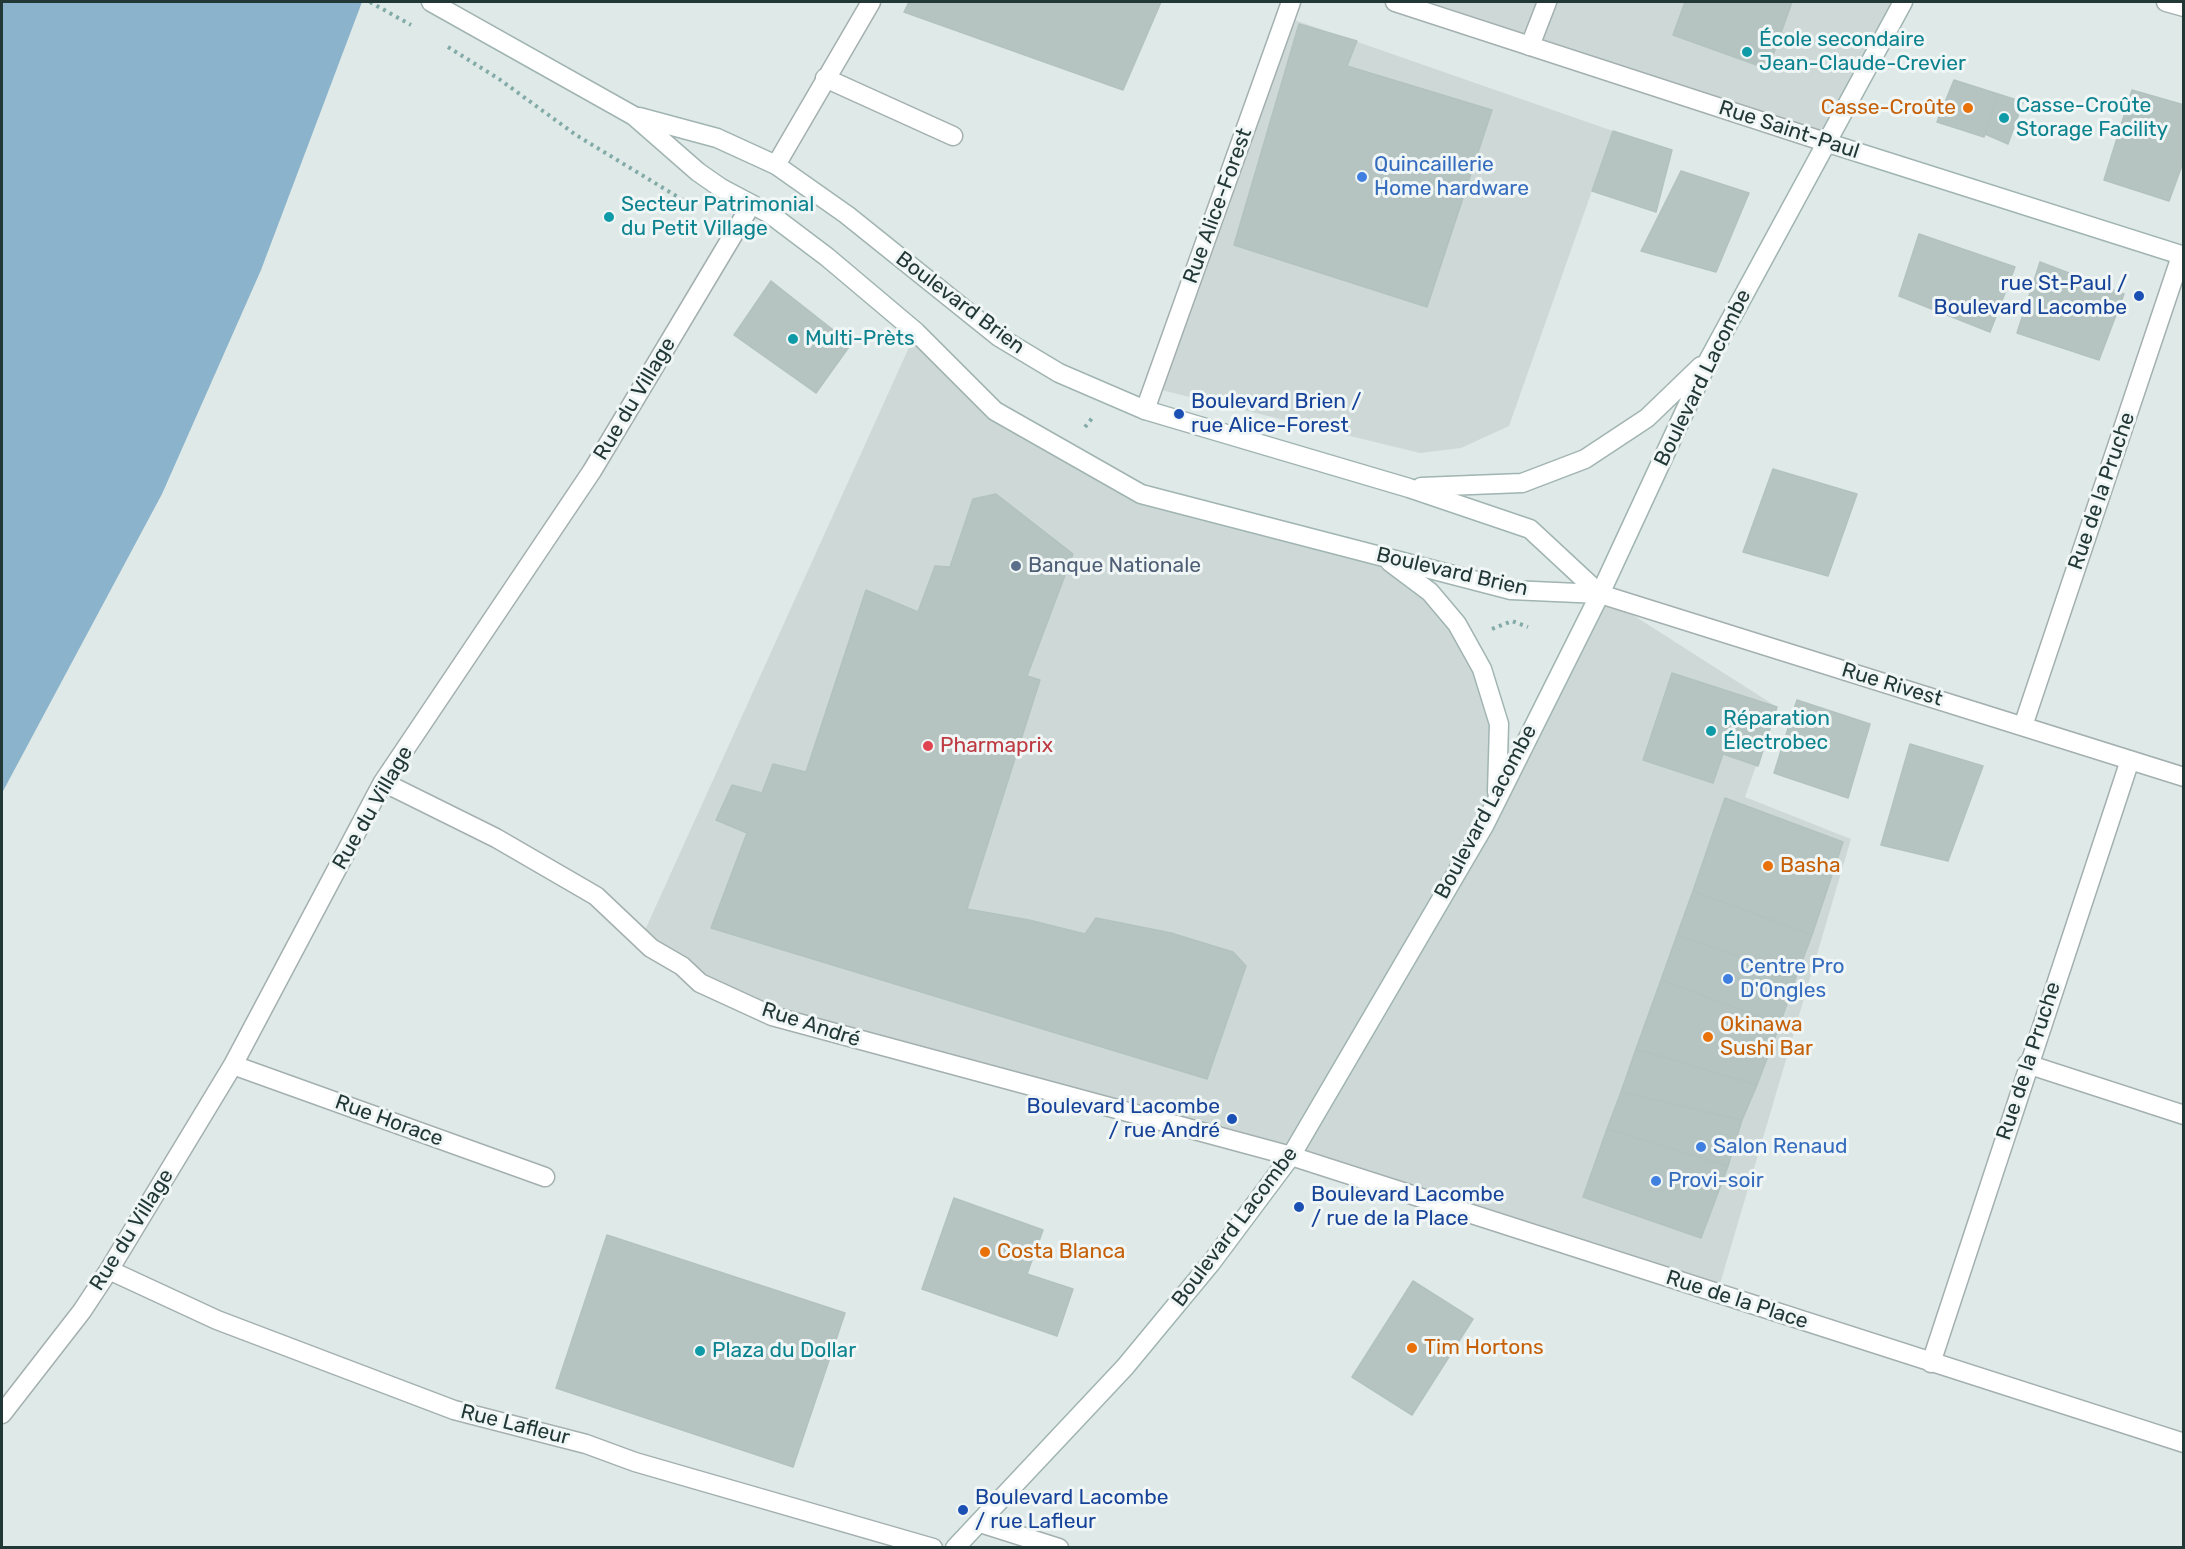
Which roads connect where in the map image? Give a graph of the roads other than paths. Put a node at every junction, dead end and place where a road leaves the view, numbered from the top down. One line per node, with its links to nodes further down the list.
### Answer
1 (431, 2): 11 (street, Boulevard Brien)
2 (871, 2): 10 (street)
3 (1291, 2): 18 (street, Rue Alice-Forest)
4 (1395, 2): 9 (street, Rue Saint-Paul)
5 (1547, 2): 9 (street)
6 (1903, 2): 13 (street, Boulevard Lacombe)
7 (2166, 2): 8 (street)
8 (2184, 7)
9 (1530, 46): 13 (street, Rue Saint-Paul)
10 (825, 78): 12 (street); 14 (street)
11 (634, 116): 14 (street, Boulevard Brien); 15 (street, Boulevard Brien)
12 (953, 136)
13 (1825, 142): 16 (street, Rue Saint-Paul); 17 (street, Boulevard Lacombe)
14 (776, 165): 18 (street, Boulevard Brien)
15 (751, 205): 20 (street, Boulevard Brien); 25 (street, Rue du Village)
16 (2182, 256): 22 (street, Rue de la Pruche)
17 (1709, 359): 19 (street); 21 (street, Boulevard Lacombe)
18 (1145, 410): 19 (street, Boulevard Brien)
19 (1409, 488): 21 (street, Boulevard Brien)
20 (1383, 557): 21 (street, Boulevard Brien); 26 (street)
21 (1600, 594): 22 (street, Rue Rivest); 26 (street, Boulevard Lacombe)
22 (2023, 726): 23 (street, Rue Rivest)
23 (2130, 760): 24 (street, Rue Rivest); 27 (street, Rue de la Pruche)
24 (2184, 777)
25 (383, 782): 28 (street, Rue du Village); 30 (street, Rue André)
26 (1497, 797): 30 (street, Boulevard Lacombe)
27 (2027, 1064): 29 (street); 33 (street, Rue de la Pruche)
28 (233, 1065): 31 (street, Rue Horace); 32 (street, Rue du Village)
29 (2184, 1115)
30 (1291, 1156): 33 (street, Rue de la Place); 36 (street, Boulevard Lacombe)
31 (545, 1177)
32 (109, 1270): 34 (street, Rue du Village); 37 (street, Rue Lafleur)
33 (1931, 1363): 35 (street, Rue de la Place)
34 (2, 1414)
35 (2184, 1443)
36 (980, 1523): 38 (street, Boulevard Lacombe); 39 (street)
37 (933, 1548)
38 (955, 1548)
39 (1059, 1548)

